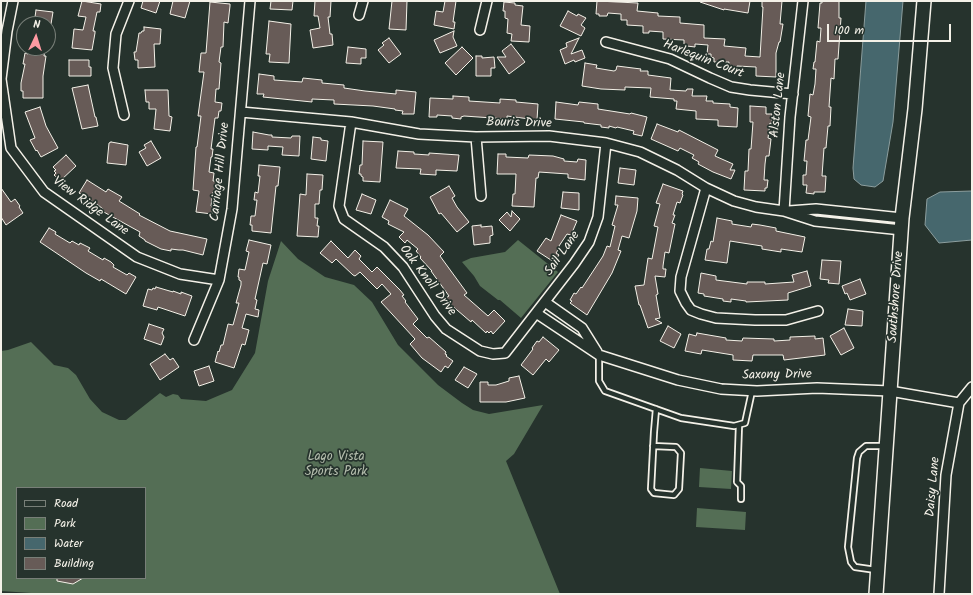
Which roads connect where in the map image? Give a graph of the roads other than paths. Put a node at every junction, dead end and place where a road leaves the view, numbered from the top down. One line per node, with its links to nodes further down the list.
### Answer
1 (13, 1): 23 (street, View Ridge Lane)
2 (129, 1): 13 (street)
3 (250, 1): 12 (street, Carriage Hill Drive)
4 (363, 1): 8 (street)
5 (487, 1): 9 (street)
6 (803, 1): 11 (street, Alston Lane)
7 (924, 1): 22 (street, Southshore Drive)
8 (359, 15)
9 (480, 30)
10 (606, 42): 11 (street, Harlequin Court)
11 (793, 94): 20 (street, Alston Lane)
12 (241, 112): 14 (street, Bouris Drive); 23 (street, Carriage Hill Drive)
13 (124, 116)
14 (351, 122): 15 (street, Bouris Drive); 30 (street, Oak Knoll Drive)
15 (476, 137): 16 (street, Bouris Drive); 18 (street)
16 (606, 143): 17 (street, Bouris Drive); 24 (street, Sail Lane)
17 (706, 188): 20 (street, Bouris Drive); 25 (street)
18 (481, 196)
19 (828, 210): 20 (street, Bouris Drive); 21 (street); 22 (street, Bouris Drive)
20 (784, 211): 21 (street, Bouris Drive)
21 (827, 222): 22 (street, Bouris Drive)
22 (902, 224): 34 (street, Southshore Drive)
23 (219, 280): 29 (street, Carriage Hill Drive)
24 (545, 302): 26 (street, Sail Lane); 27 (street)
25 (818, 311)
26 (536, 313): 28 (street, Saxony Drive); 30 (street, Sail Lane)
27 (571, 320): 28 (street); 31 (street)
28 (563, 332): 31 (street, Saxony Drive)
29 (194, 340)
30 (493, 354)
31 (599, 355): 33 (street, Saxony Drive); 36 (lane)
32 (972, 387): 35 (street, Daisy Lane)
33 (752, 391): 34 (street, Saxony Drive); 37 (lane)
34 (890, 391): 35 (street, Saxony Drive); 39 (street, Southshore Drive)
35 (959, 403): 43 (street, Daisy Lane)
36 (656, 409): 37 (lane); 38 (lane)
37 (739, 425): 40 (lane)
38 (653, 446): 38 (lane)
39 (886, 446): 41 (street, Southshore Drive); 41 (lane)
40 (741, 499)
41 (878, 571): 42 (street, Southshore Drive)
42 (876, 594)
43 (939, 594)

